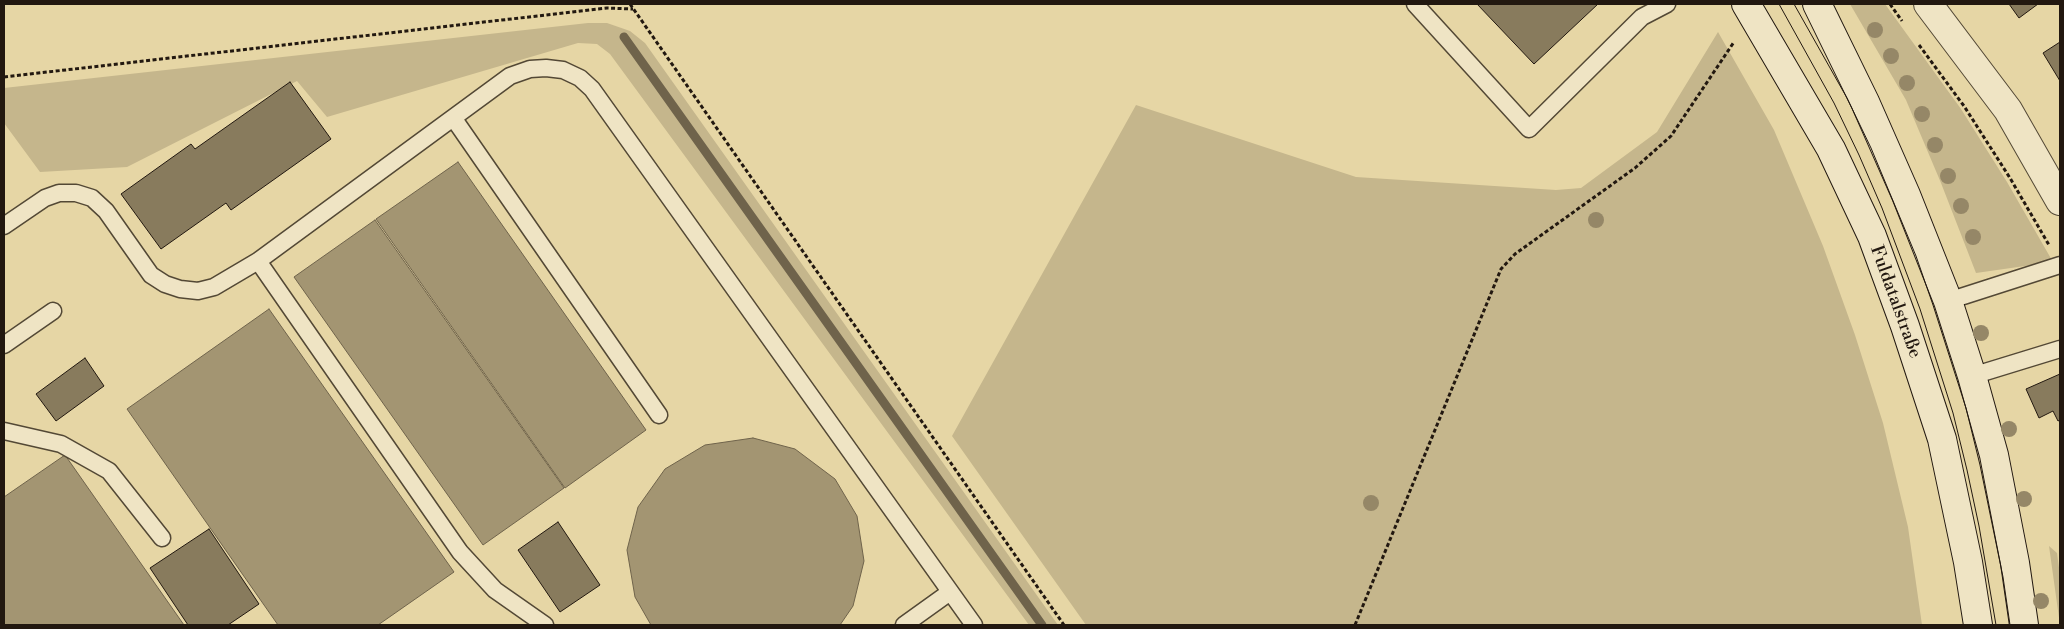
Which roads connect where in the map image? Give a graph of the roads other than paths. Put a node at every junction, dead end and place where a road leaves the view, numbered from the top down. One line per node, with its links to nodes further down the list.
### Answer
1 (1415, 4): 2 (lane)
2 (1667, 4)
3 (1746, 4): 23 (main road, Fuldatalstraße)
4 (1817, 4): 11 (main road)
5 (1928, 4): 7 (main road)
6 (454, 119): 9 (lane); 16 (lane); 19 (lane)
7 (2060, 201)
8 (4, 226): 9 (lane)
9 (258, 261): 20 (lane)
10 (2060, 265): 11 (lane)
11 (1948, 301): 15 (main road)
12 (54, 311): 13 (lane)
13 (4, 345)
14 (2060, 349): 15 (lane)
15 (1972, 376): 24 (main road)
16 (659, 415)
17 (4, 431): 18 (lane)
18 (162, 538)
19 (950, 592): 21 (lane); 22 (lane)
20 (545, 625)
21 (904, 625)
22 (974, 625)
23 (1978, 625)
24 (2024, 625)

